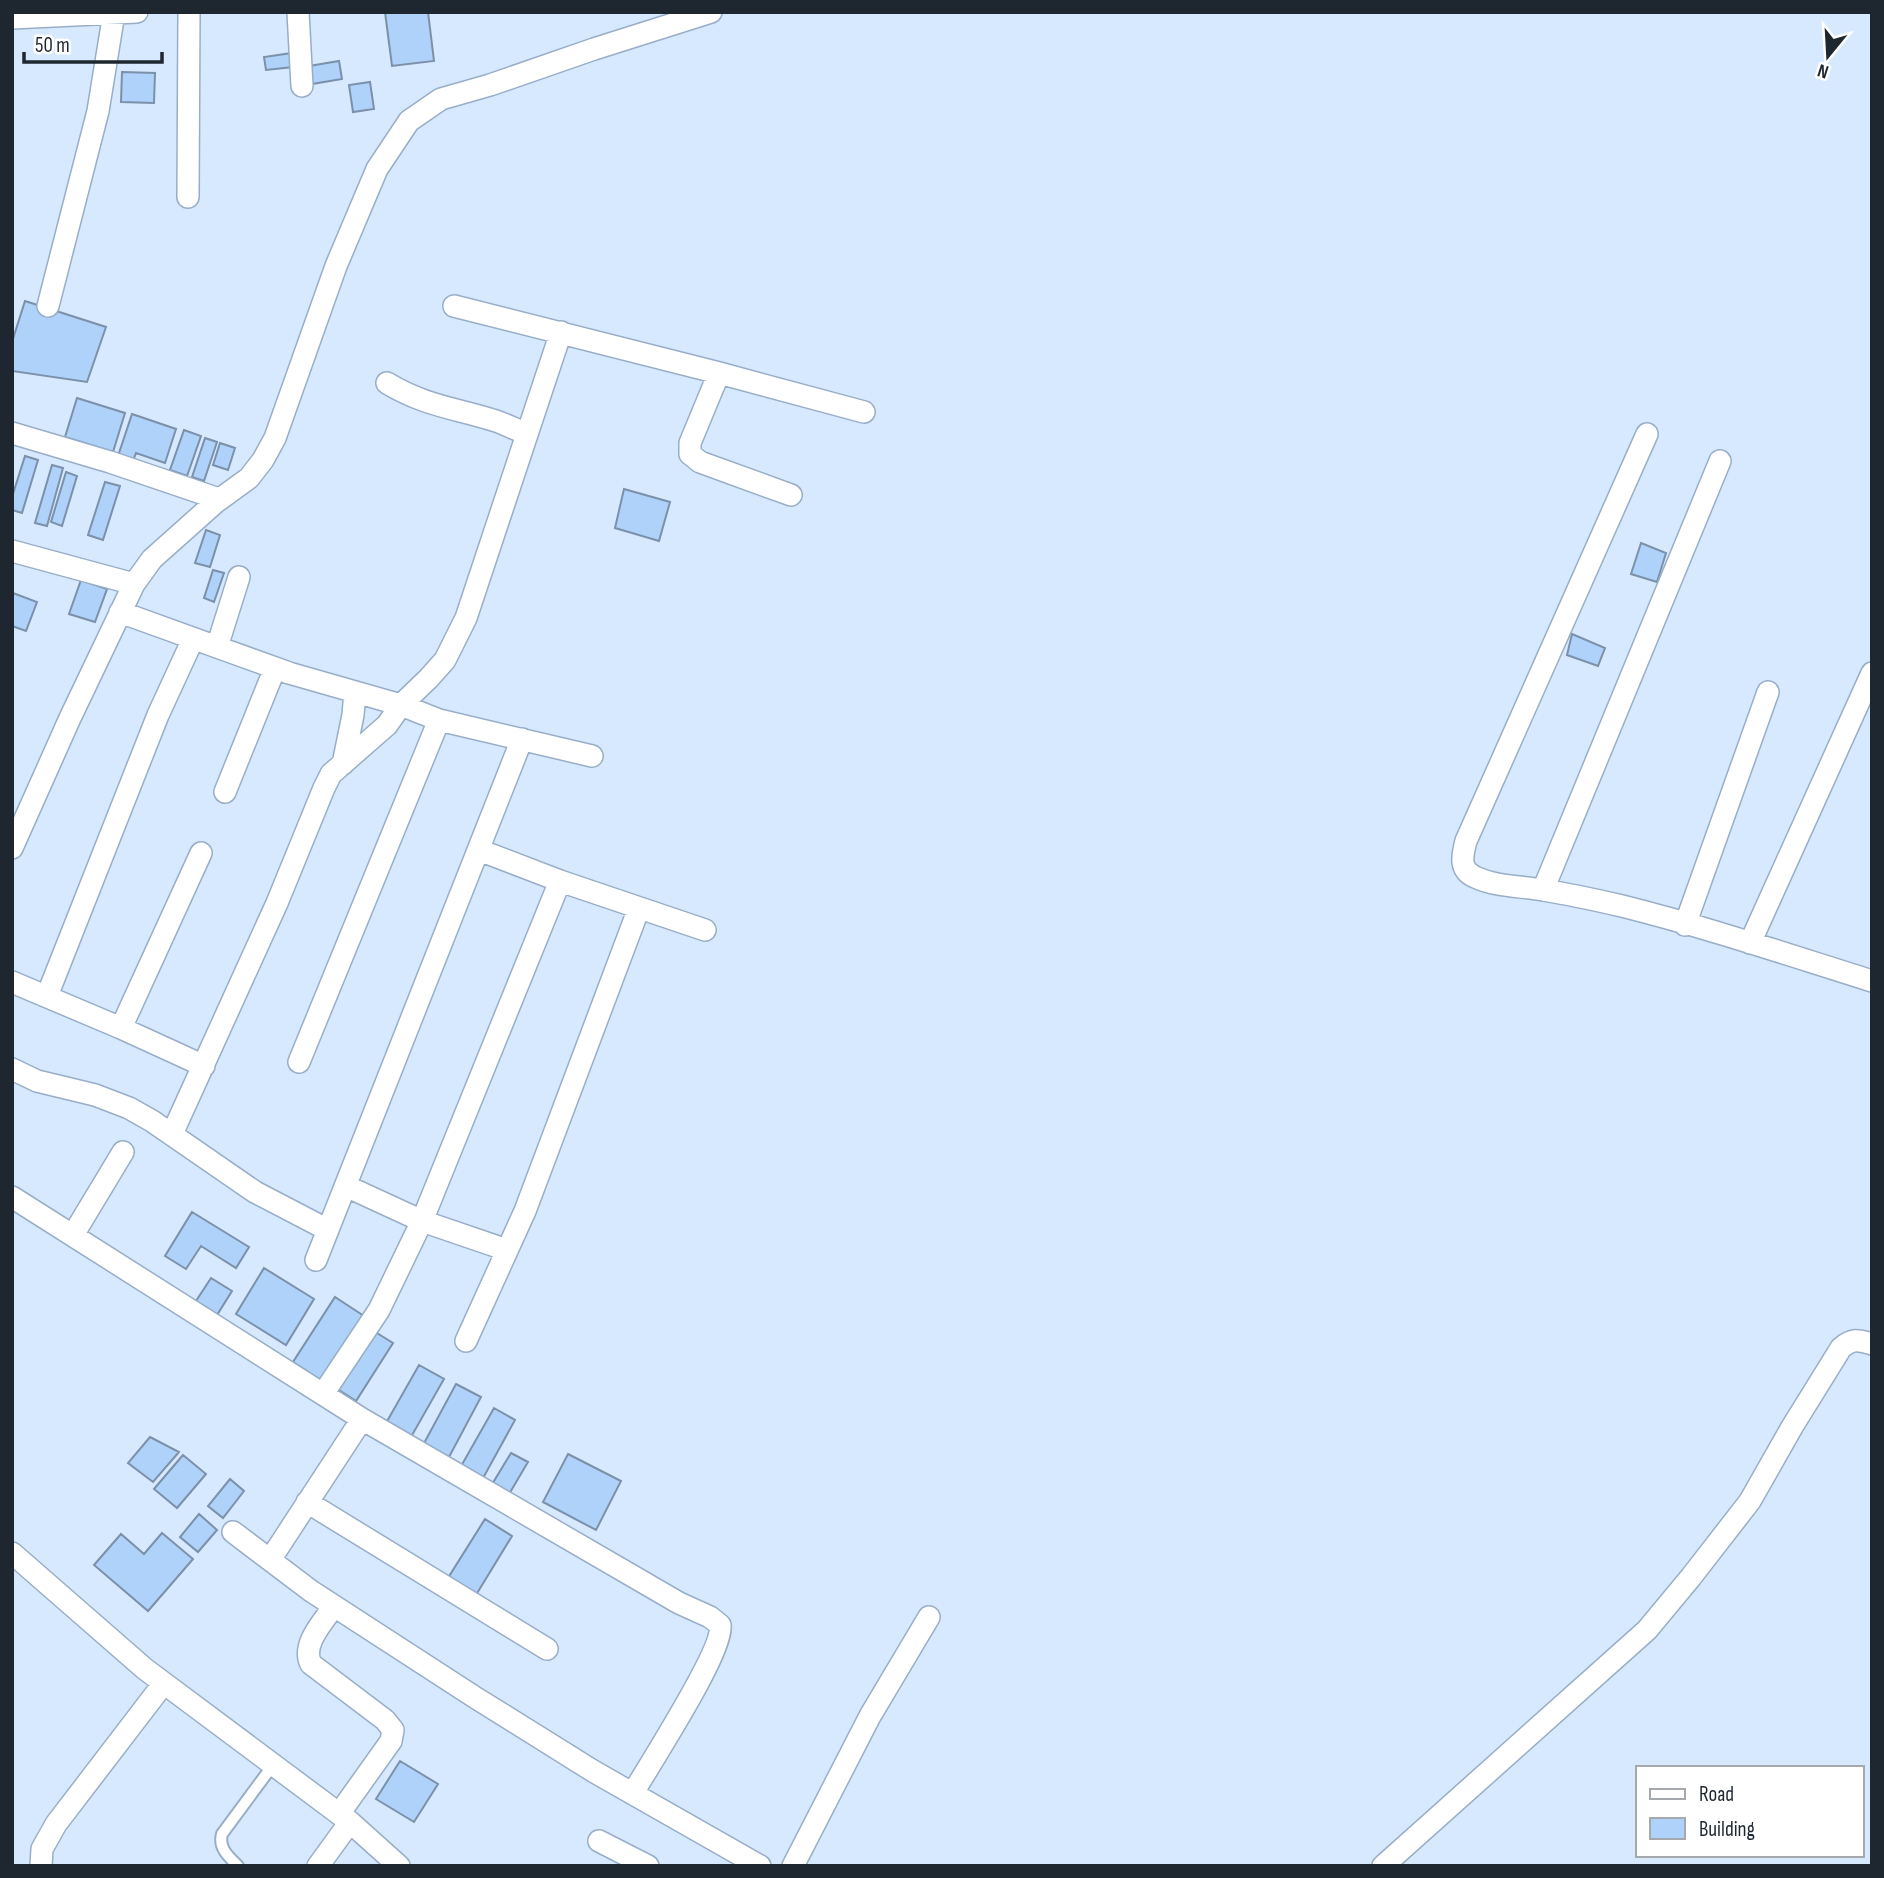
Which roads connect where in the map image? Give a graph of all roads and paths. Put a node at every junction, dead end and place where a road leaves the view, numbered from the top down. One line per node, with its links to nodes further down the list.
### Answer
1 (137, 12): 5 (street)
2 (188, 12): 8 (street)
3 (298, 12): 7 (street)
4 (711, 12): 20 (street)
5 (114, 13): 6 (street); 9 (street)
6 (12, 18)
7 (302, 86)
8 (188, 197)
9 (48, 306)
10 (454, 306): 11 (street)
11 (561, 332): 12 (street); 16 (street)
12 (719, 373): 14 (street); 19 (street)
13 (387, 383): 16 (street)
14 (864, 412)
15 (12, 433): 20 (street)
16 (527, 434): 31 (street)
17 (1647, 434): 41 (street)
18 (1720, 461): 41 (street)
19 (791, 495)
20 (219, 499): 23 (street)
21 (12, 551): 23 (street)
22 (239, 578): 26 (street)
23 (134, 584): 24 (street)
24 (120, 612): 25 (street); 37 (street)
25 (193, 639): 26 (street); 48 (street)
26 (217, 647): 27 (street)
27 (275, 668): 29 (street); 36 (street)
28 (1872, 673): 45 (street)
29 (355, 692): 31 (street); 35 (street)
30 (1768, 692): 43 (street)
31 (401, 705): 32 (street); 35 (street)
32 (439, 720): 33 (street); 50 (street)
33 (522, 739): 34 (street); 38 (street)
34 (592, 756)
35 (343, 764): 51 (street)
36 (225, 792)
37 (12, 848)
38 (479, 850): 40 (street); 55 (street)
39 (201, 853): 49 (street)
40 (560, 881): 42 (street); 57 (street)
41 (1543, 890): 43 (street)
42 (639, 908): 44 (street); 60 (street)
43 (1685, 925): 45 (street)
44 (705, 930)
45 (1750, 943): 46 (street)
46 (1872, 981)
47 (12, 982): 48 (street)
48 (47, 996): 49 (street)
49 (121, 1028): 51 (street)
50 (299, 1062)
51 (204, 1066): 53 (street)
52 (13, 1074): 53 (street)
53 (173, 1134): 58 (street)
54 (123, 1152): 59 (street)
55 (346, 1186): 57 (street); 58 (street)
56 (12, 1197): 59 (street)
57 (422, 1220): 60 (street); 64 (street)
58 (328, 1230): 61 (street)
59 (73, 1235): 64 (street)
60 (507, 1250): 62 (street)
61 (316, 1260)
62 (466, 1340)
63 (1872, 1344): 85 (street)
64 (323, 1394): 65 (street)
65 (362, 1419): 66 (street); 75 (street)
66 (307, 1502): 68 (street); 72 (street)
67 (233, 1532): 68 (street)
68 (270, 1560): 70 (street)
69 (16, 1564): 73 (street)
70 (334, 1606): 75 (street); 76 (street)
71 (929, 1617): 84 (street)
72 (547, 1649)
73 (164, 1683): 74 (street); 78 (street)
74 (273, 1765): 76 (street); 79 (lane)
75 (633, 1793): 83 (street)
76 (344, 1818): 80 (street); 81 (street)
77 (599, 1841): 82 (street)
78 (41, 1866)
79 (238, 1866)
80 (318, 1866)
81 (400, 1866)
82 (648, 1866)
83 (760, 1866)
84 (793, 1866)
85 (1384, 1866)

